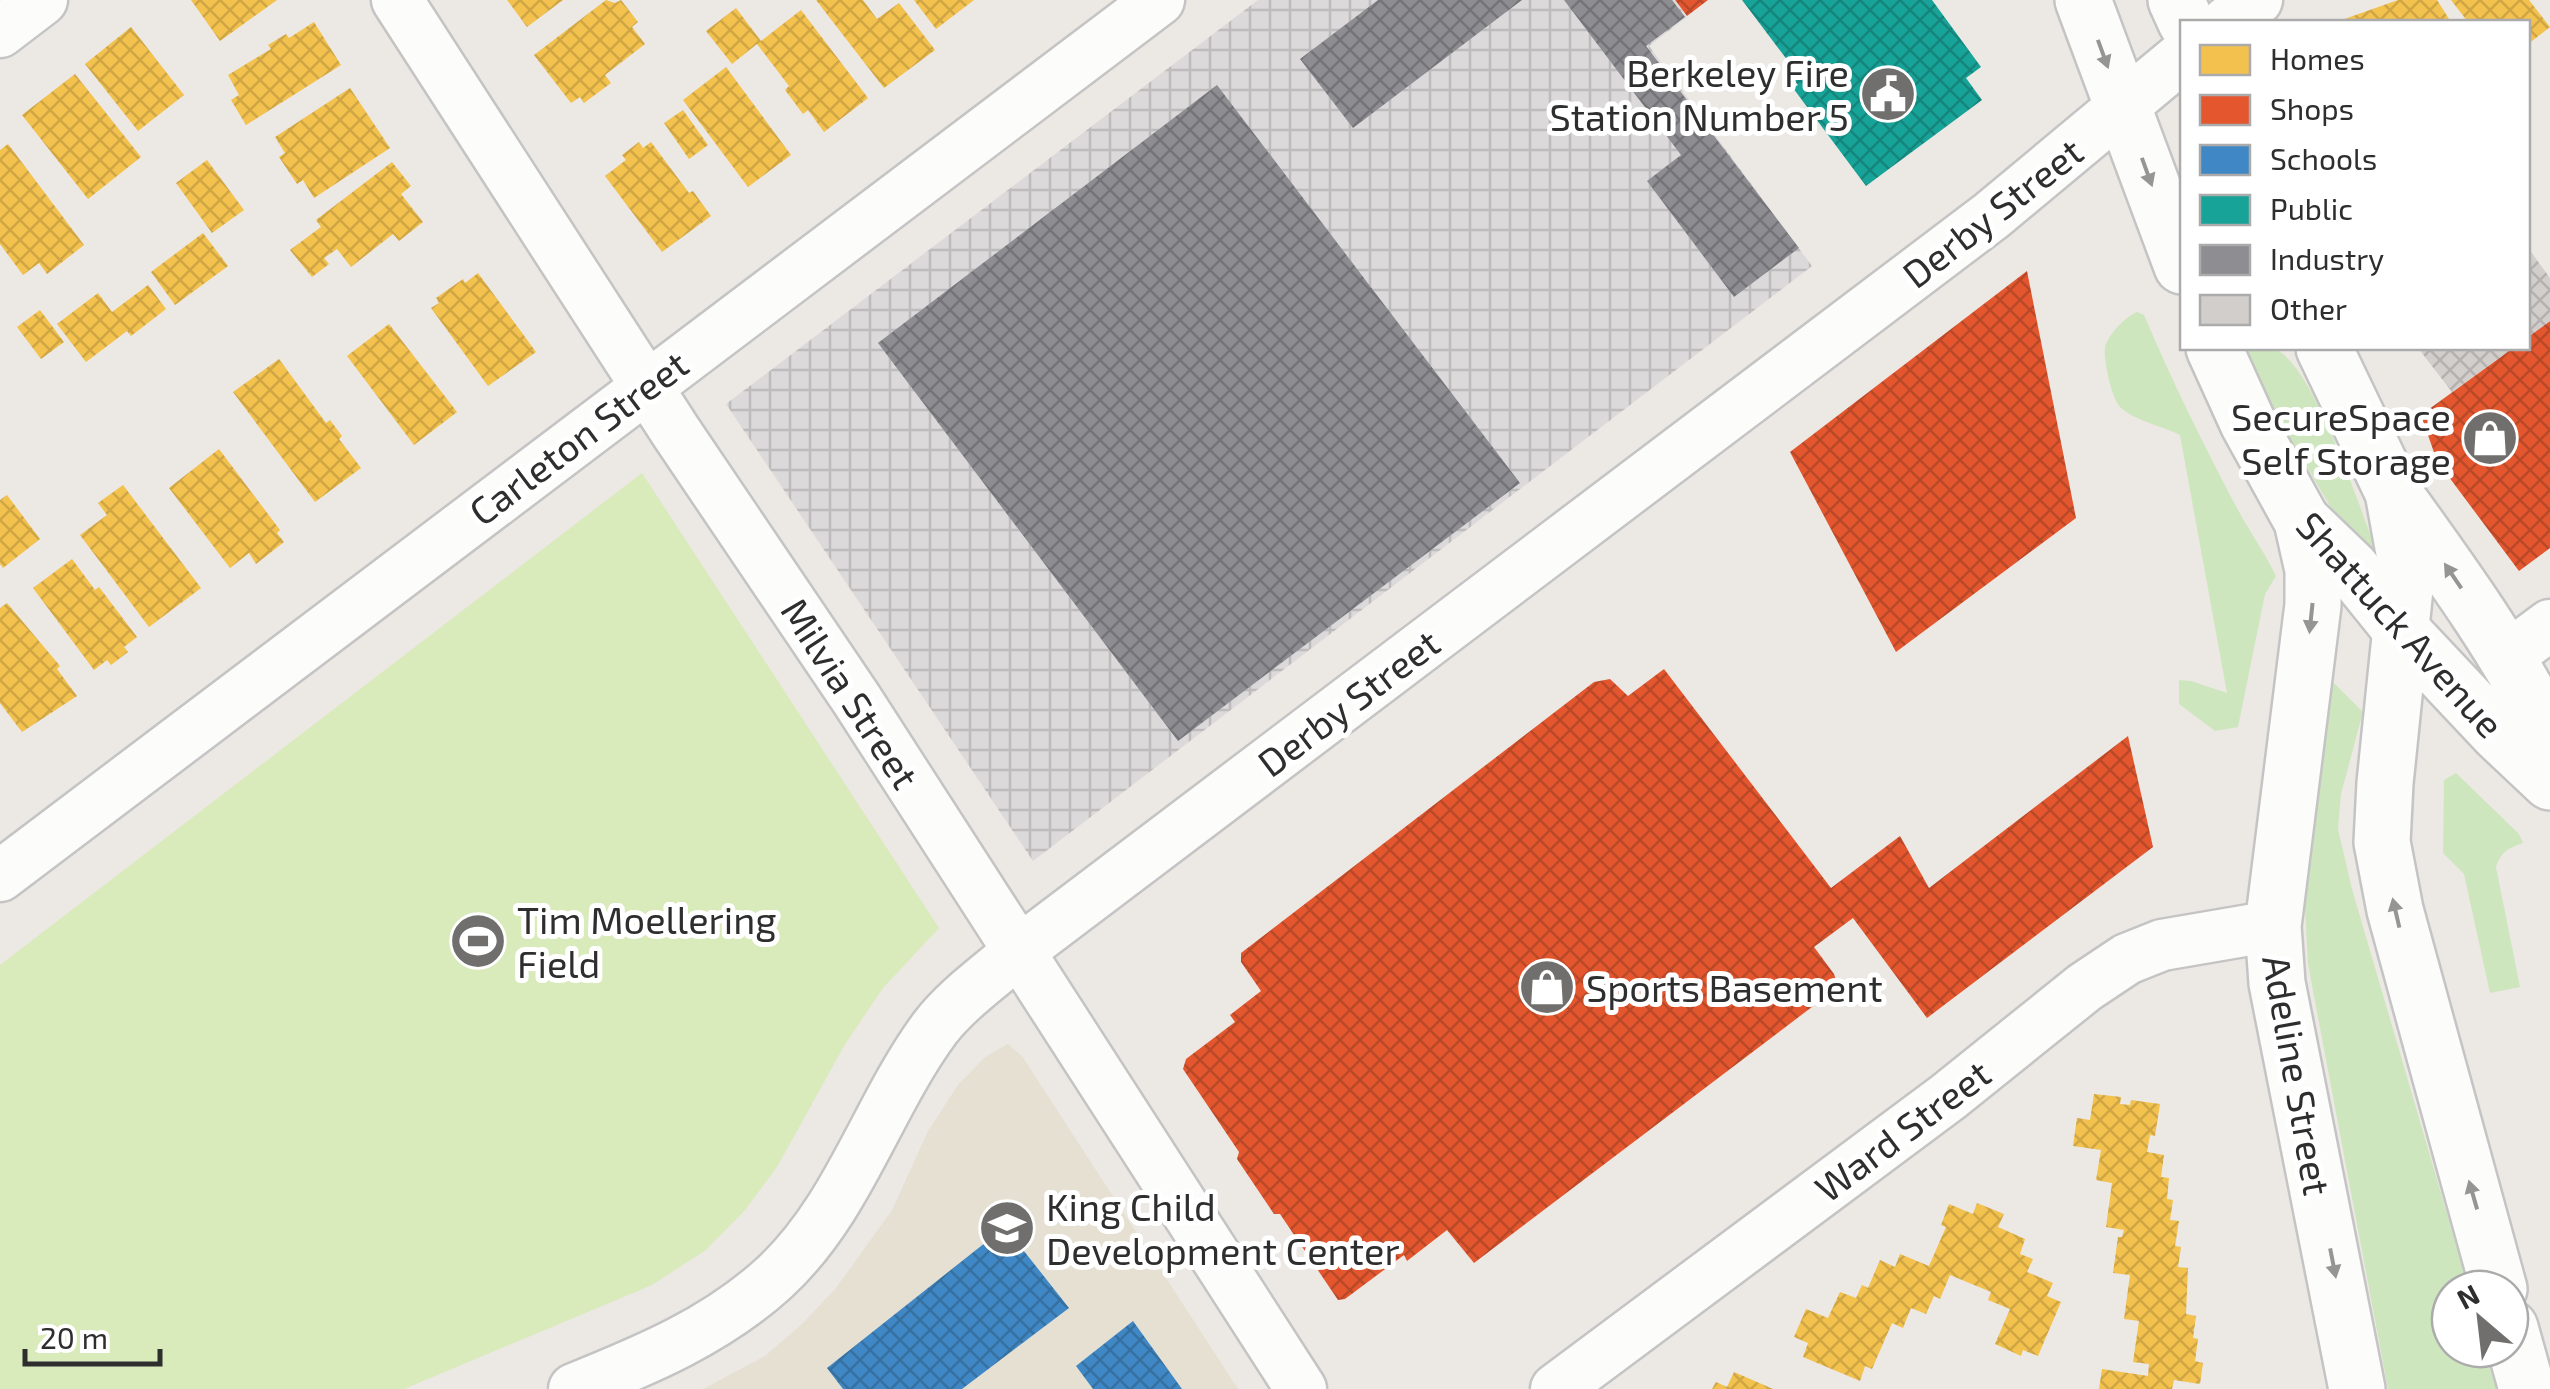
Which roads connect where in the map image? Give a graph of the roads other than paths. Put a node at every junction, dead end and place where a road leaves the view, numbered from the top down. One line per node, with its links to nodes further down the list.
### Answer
1 (42, 0): 7 (street)
2 (397, 0): 13 (street, Milvia Street)
3 (1159, 0): 13 (street, Carleton Street)
4 (2083, 0): 9 (main road, one-way to 9)
5 (2257, 0): 6 (street)
6 (2231, 20)
7 (0, 32)
8 (2180, 60): 9 (street, Derby Street)
9 (2123, 108): 10 (main road, one-way to 10); 22 (street, Derby Street)
10 (2180, 261)
11 (2215, 350): 15 (main road, Shattuck Avenue)
12 (2325, 350): 14 (main road, Shattuck Avenue)
13 (646, 385): 20 (street, Carleton Street); 22 (street, Milvia Street)
14 (2393, 492): 16 (main road); 17 (main road, Shattuck Avenue, one-way to 14)
15 (2302, 522): 16 (main road, Shattuck Avenue); 21 (main road, Adeline Street, one-way to 21)
16 (2401, 630): 19 (main road, Shattuck Avenue); 23 (main road, one-way to 16)
17 (2528, 641): 18 (main road, Shattuck Avenue)
18 (2550, 736)
19 (2550, 782)
20 (0, 876)
21 (2273, 926): 26 (street, Ward Street); 27 (main road, Adeline Street, one-way to 27)
22 (1020, 951): 24 (street, Derby Street); 25 (street, Milvia Street)
23 (2493, 1269)
24 (574, 1389)
25 (1301, 1389)
26 (1556, 1389)
27 (2358, 1389)

